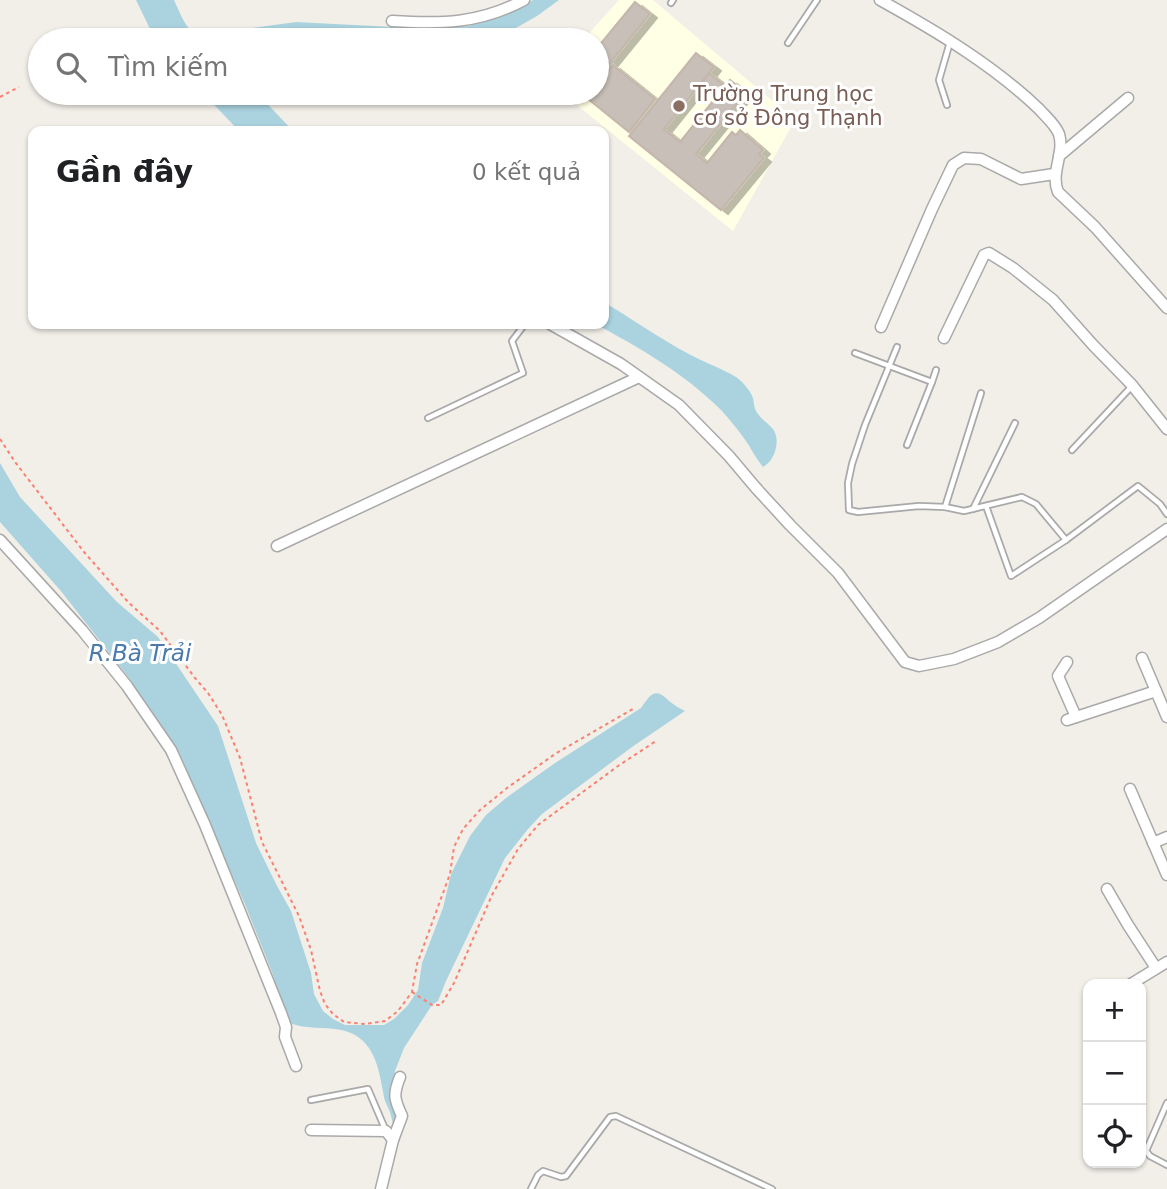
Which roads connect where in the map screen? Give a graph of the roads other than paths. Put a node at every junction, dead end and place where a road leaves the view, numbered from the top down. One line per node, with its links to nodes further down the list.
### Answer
1 (524, 0): 4 (street)
2 (817, 0): 6 (lane)
3 (880, 0): 5 (street)
4 (392, 21)
5 (950, 41): 8 (lane); 9 (street)
6 (788, 43)
7 (1128, 98): 9 (street)
8 (947, 105)
9 (1059, 156): 10 (street)
10 (1055, 174): 11 (street); 12 (street)
11 (1167, 308)
12 (881, 327)
13 (521, 329): 24 (lane)
14 (559, 329): 20 (street)
15 (944, 338): 22 (street)
16 (897, 347): 18 (lane)
17 (855, 353): 18 (lane)
18 (889, 365): 21 (lane); 30 (lane)
19 (936, 370): 21 (lane)
20 (639, 377): 33 (street); 36 (street)
21 (932, 382): 27 (lane)
22 (1132, 385): 26 (street); 28 (lane)
23 (981, 393): 30 (lane)
24 (428, 418)
25 (1015, 423): 31 (lane)
26 (1167, 429)
27 (907, 445)
28 (1072, 450)
29 (986, 506): 31 (lane); 35 (lane); 35 (lane)
30 (945, 508): 31 (lane)
31 (973, 510)
32 (1167, 514): 35 (lane)
33 (1167, 529)
34 (0, 540): 49 (street)
35 (1066, 540)
36 (277, 546)
37 (1142, 657): 39 (street)
38 (1067, 662): 39 (street)
39 (1156, 691): 40 (street)
40 (1167, 717)
41 (1130, 789): 43 (street)
42 (1167, 837): 43 (street)
43 (1153, 843): 44 (street)
44 (1167, 875)
45 (1107, 889): 47 (street)
46 (1167, 962): 47 (street)
47 (1156, 968): 48 (street)
48 (1139, 979)
49 (296, 1066)
50 (400, 1077): 55 (street)
51 (311, 1100): 54 (lane)
52 (1167, 1103): 56 (lane)
53 (311, 1130): 54 (street)
54 (386, 1131): 55 (street)
55 (393, 1140): 57 (street)
56 (1167, 1165)
57 (381, 1189)
58 (531, 1189): 59 (lane)
59 (772, 1189)

